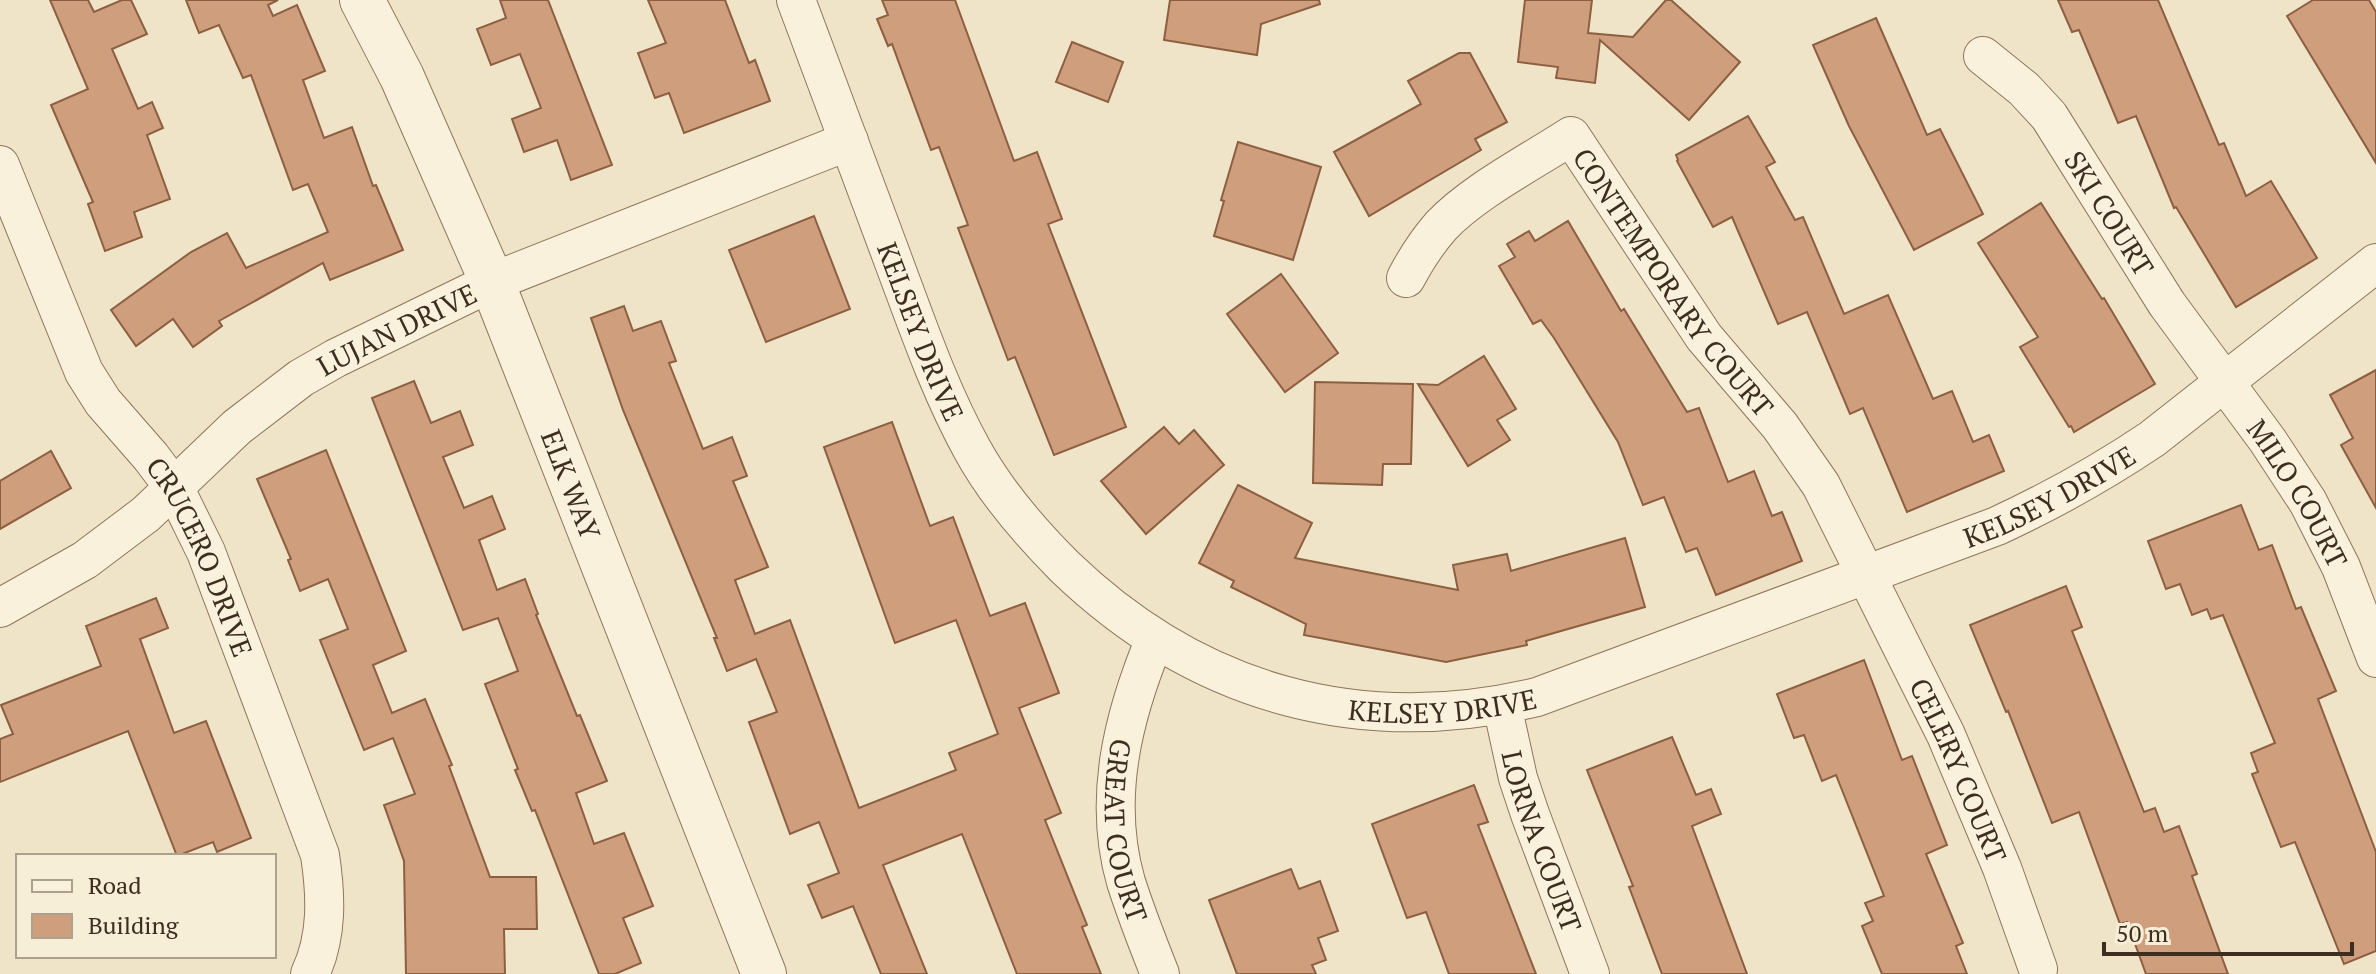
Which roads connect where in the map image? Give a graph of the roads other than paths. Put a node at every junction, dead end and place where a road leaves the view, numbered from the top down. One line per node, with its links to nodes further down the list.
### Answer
1 (362, 0): 8 (street, ELK WAY)
2 (796, 0): 4 (street, KELSEY DRIVE)
3 (1983, 56): 9 (street, SKI COURT)
4 (849, 141): 8 (street, LUJAN DRIVE); 13 (street, KELSEY DRIVE)
5 (0, 165): 10 (street, CRUCERO DRIVE)
6 (2376, 263): 9 (street, KELSEY DRIVE)
7 (1406, 278): 11 (street, CONTEMPORARY COURT)
8 (492, 282): 10 (street, LUJAN DRIVE); 18 (street, ELK WAY)
9 (2225, 383): 11 (street, KELSEY DRIVE); 14 (street, MILO COURT)
10 (175, 489): 12 (street, LUJAN DRIVE); 17 (street, CRUCERO DRIVE)
11 (1867, 575): 15 (street, KELSEY DRIVE); 16 (street, CELERY COURT)
12 (0, 608)
13 (1155, 639): 15 (street, KELSEY DRIVE); 19 (street, GREAT COURT)
14 (2376, 658)
15 (1502, 705): 20 (street, LORNA COURT)
16 (2038, 969)
17 (310, 974)
18 (764, 974)
19 (1160, 974)
20 (1590, 974)

